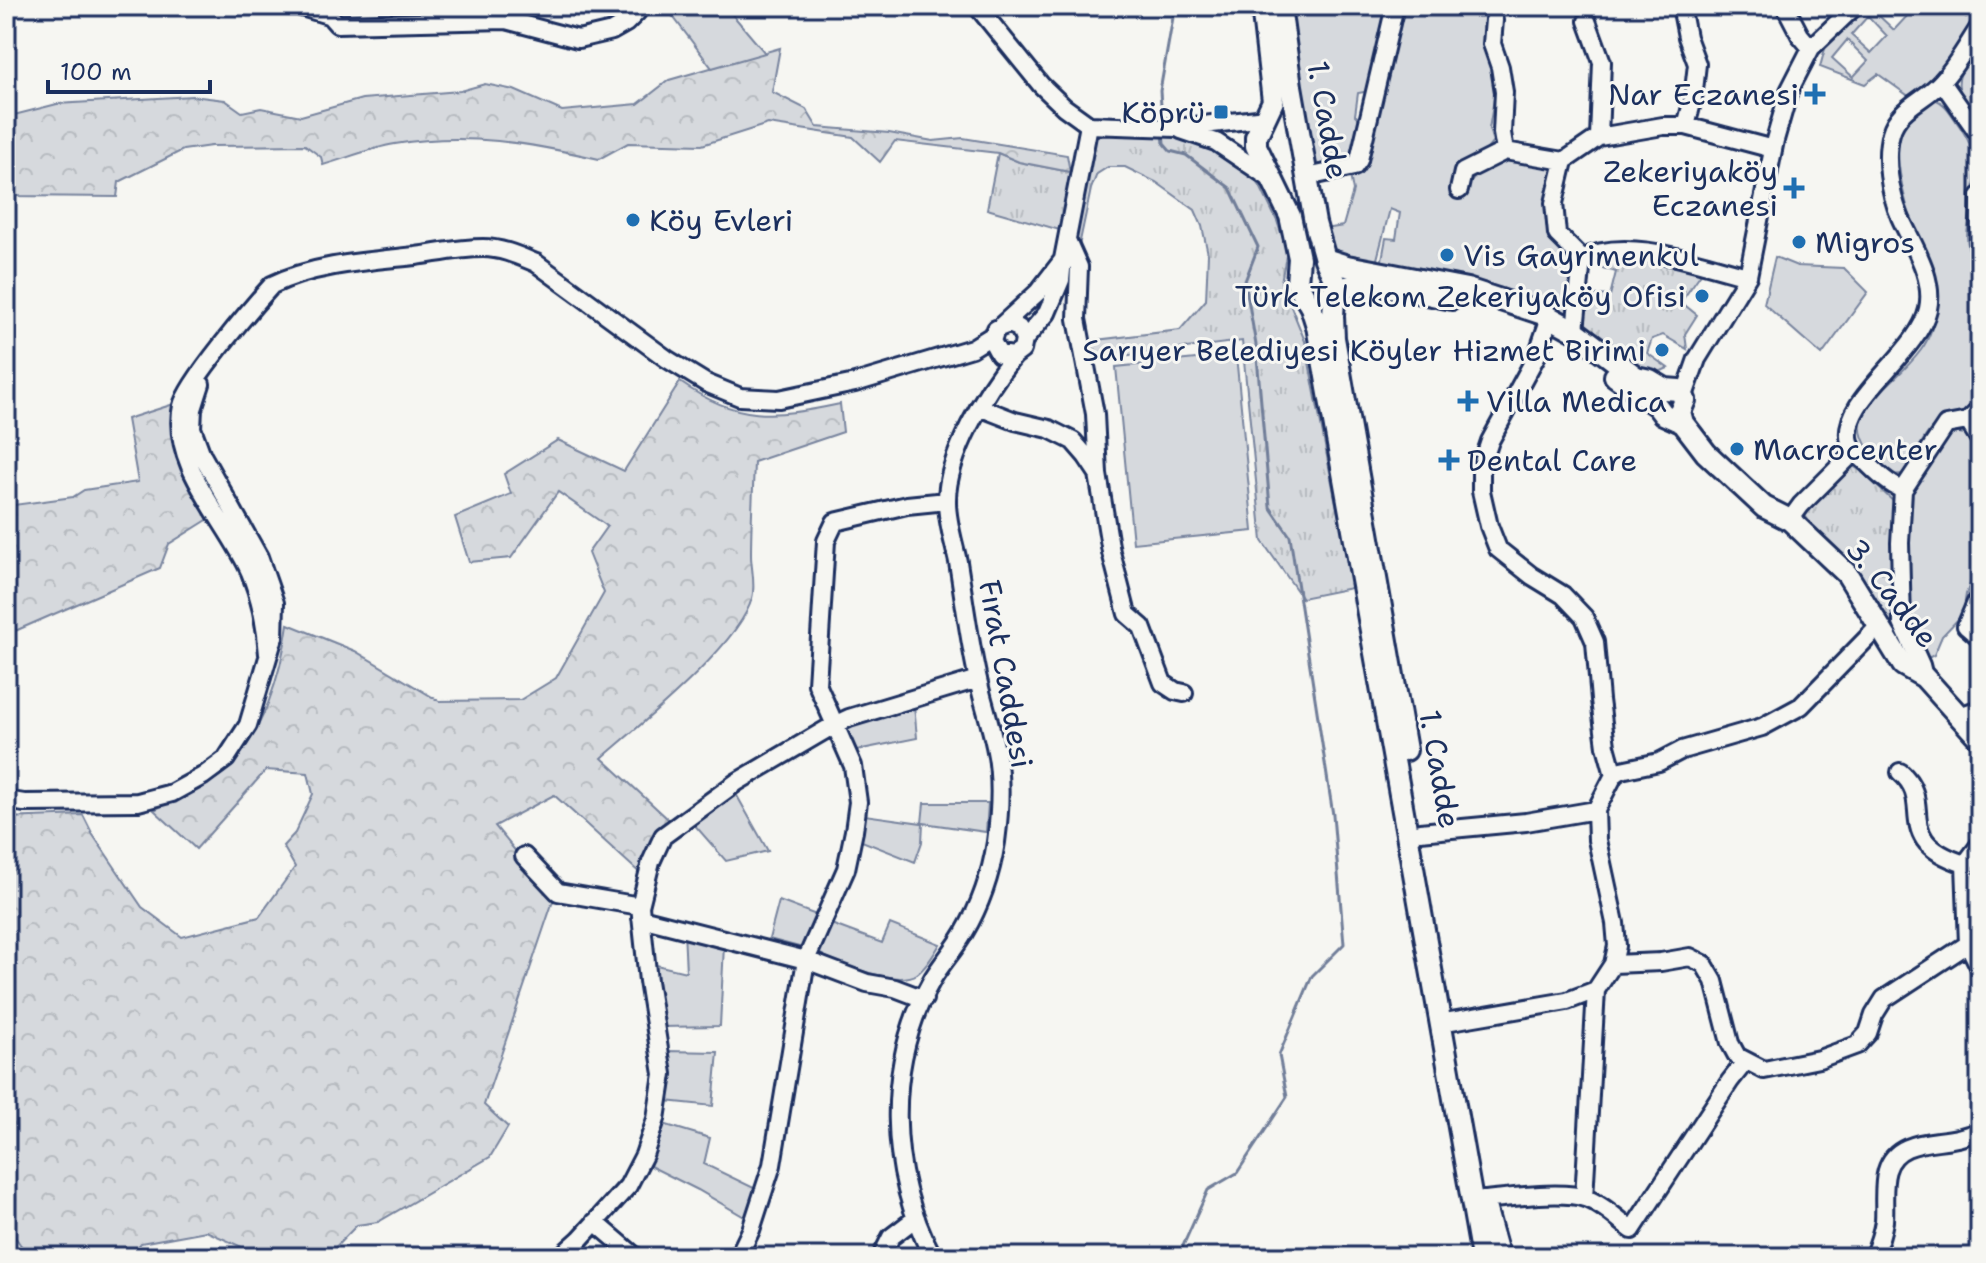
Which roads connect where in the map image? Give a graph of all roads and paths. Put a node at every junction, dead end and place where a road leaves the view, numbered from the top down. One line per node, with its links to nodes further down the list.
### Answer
1 (298, 6): 9 (street)
2 (977, 6): 19 (street)
3 (1262, 6): 18 (main road, 1. Cadde)
4 (1280, 6): 22 (main road, 1. Cadde)
5 (1395, 6): 28 (street)
6 (1681, 6): 20 (street)
7 (1785, 6): 16 (street)
8 (1855, 6): 16 (street)
9 (324, 9): 12 (street)
10 (637, 12): 11 (street)
11 (507, 13): 12 (street)
12 (430, 14)
13 (1494, 20): 26 (street)
14 (1587, 21): 24 (street)
15 (1980, 26): 17 (street)
16 (1811, 48): 25 (street)
17 (1942, 82): 23 (street); 48 (street)
18 (1266, 118): 21 (street); 22 (main road); 29 (main road, 1. Cadde)
19 (1089, 125): 21 (street); 32 (street)
20 (1686, 126): 24 (street); 25 (street)
21 (1165, 128): 29 (street)
22 (1299, 136): 28 (main road, 1. Cadde)
23 (1980, 136)
24 (1599, 137): 27 (street)
25 (1773, 149): 37 (street)
26 (1505, 151): 27 (street); 30 (street)
27 (1564, 161): 36 (street)
28 (1307, 177): 35 (main road, 1. Cadde)
29 (1271, 179): 39 (main road, 1. Cadde)
30 (1459, 190)
31 (1980, 196): 33 (street)
32 (1067, 240): 34 (street); 49 (street)
33 (1979, 248)
34 (1063, 259): 42 (street); 43 (street)
35 (1325, 259): 38 (main road, 1. Cadde); 41 (main road, 3. Cadde)
36 (1582, 259): 37 (street); 41 (street)
37 (1748, 276): 44 (street)
38 (1335, 289): 39 (main road); 40 (main road, 3. Cadde); 69 (main road, 1. Cadde)
39 (1304, 295): 92 (main road, 1. Cadde)
40 (1547, 326): 44 (main road, 3. Cadde); 64 (street)
41 (1575, 331): 44 (main road, 3. Cadde)
42 (1024, 340): 43 (street); 43 (street)
43 (1001, 344): 45 (street, Fırat Caddesi); 66 (street)
44 (1673, 404): 52 (main road, 3. Cadde)
45 (979, 407): 49 (street); 51 (street, Fırat Caddesi)
46 (1974, 415): 47 (street); 50 (street)
47 (1980, 440)
48 (1854, 452): 50 (street); 52 (street)
49 (1098, 474): 58 (street)
50 (1903, 490): 56 (street)
51 (947, 501): 57 (street, Fırat Caddesi); 61 (street)
52 (1790, 520): 54 (main road, 3. Cadde)
53 (1980, 593): 55 (street)
54 (1879, 626): 56 (main road, 3. Cadde); 64 (street)
55 (1980, 638)
56 (1924, 677): 60 (main road, 3. Cadde)
57 (978, 679): 61 (street); 79 (street, Fırat Caddesi)
58 (1184, 693)
59 (1980, 709): 60 (street)
60 (1958, 716): 62 (main road, 3. Cadde)
61 (834, 725): 73 (street); 75 (street)
62 (1980, 739)
63 (1900, 772): 72 (street)
64 (1614, 775): 68 (street)
65 (6, 800): 66 (street)
66 (24, 803): 67 (street)
67 (6, 810)
68 (1596, 810): 69 (street); 76 (street)
69 (1420, 832): 80 (main road, 1. Cadde)
70 (1980, 844): 72 (street)
71 (524, 856): 73 (street)
72 (1965, 864): 74 (street)
73 (640, 912): 75 (street); 86 (street)
74 (1968, 944): 77 (street); 81 (street)
75 (806, 960): 79 (street); 89 (street)
76 (1613, 964): 78 (street); 81 (street)
77 (1980, 968)
78 (1596, 990): 80 (street); 83 (street)
79 (924, 999): 85 (street, Fırat Caddesi)
80 (1451, 1021): 84 (main road, 1. Cadde)
81 (1745, 1062): 83 (street)
82 (1980, 1130): 94 (street)
83 (1584, 1198): 84 (street)
84 (1483, 1200): 93 (main road, 1. Cadde)
85 (916, 1218): 90 (street); 91 (street, Fırat Caddesi)
86 (595, 1222): 87 (street); 88 (street)
87 (560, 1257)
88 (636, 1257)
89 (738, 1257)
90 (881, 1257)
91 (933, 1257)
92 (1482, 1257)
93 (1499, 1257)
94 (1873, 1257)

